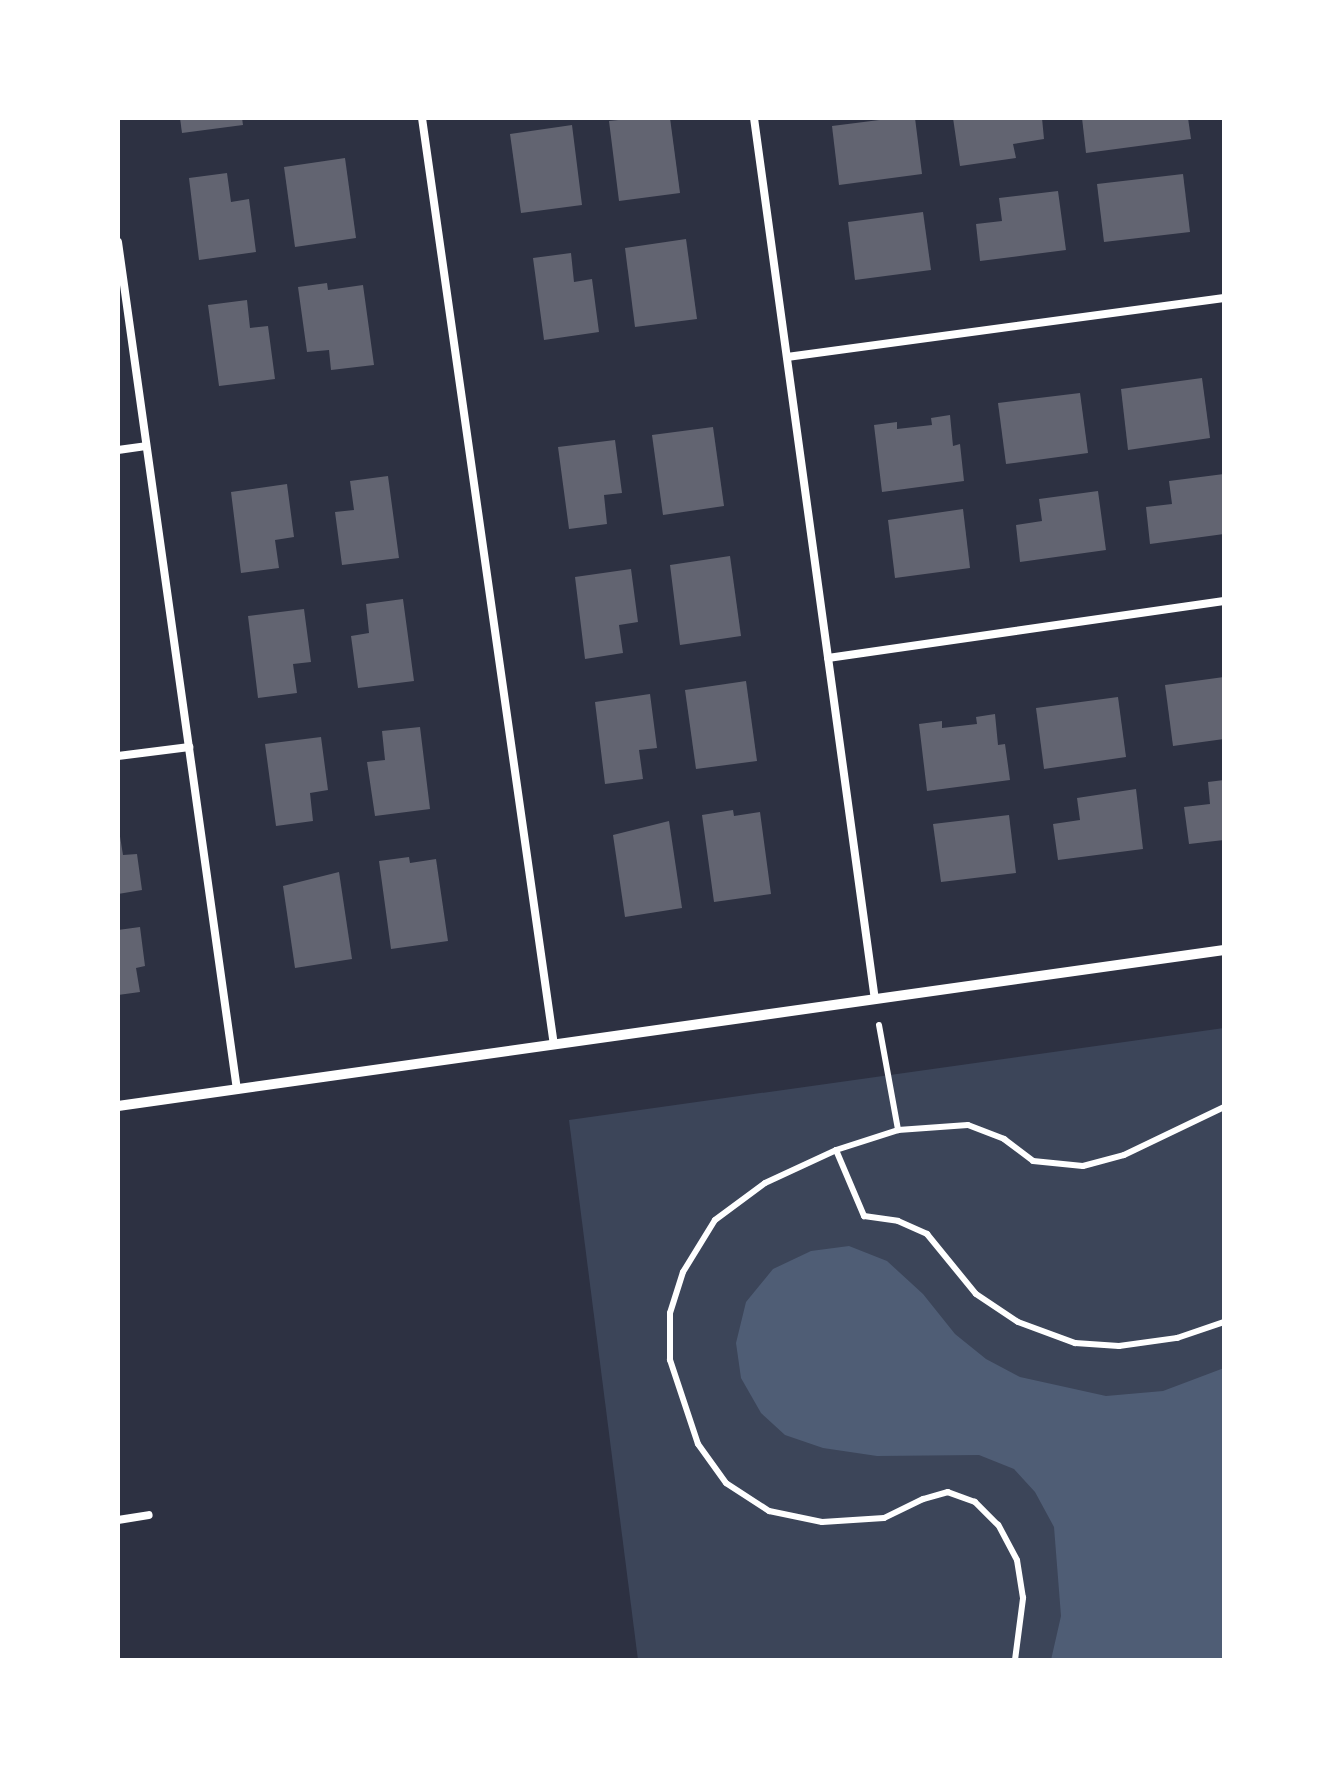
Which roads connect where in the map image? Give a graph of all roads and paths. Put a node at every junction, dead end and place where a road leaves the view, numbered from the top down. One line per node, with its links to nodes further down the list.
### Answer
1 (422, 118): 14 (lane)
2 (754, 118): 5 (lane)
3 (118, 242): 6 (lane)
4 (1224, 298): 5 (lane)
5 (787, 357): 9 (lane)
6 (146, 446): 7 (lane); 10 (lane)
7 (118, 450)
8 (1224, 602): 9 (lane)
9 (828, 658): 13 (lane)
10 (189, 747): 11 (lane); 15 (lane)
11 (118, 756)
12 (1224, 950): 13 (street)
13 (875, 1000): 14 (street); 18 (path)
14 (554, 1045): 15 (street)
15 (237, 1090): 16 (street)
16 (118, 1106)
17 (1224, 1107): 18 (path)
18 (898, 1130): 19 (path)
19 (836, 1150): 20 (path); 23 (path)
20 (1224, 1322)
21 (149, 1515): 22 (lane)
22 (118, 1520)
23 (1014, 1660)

